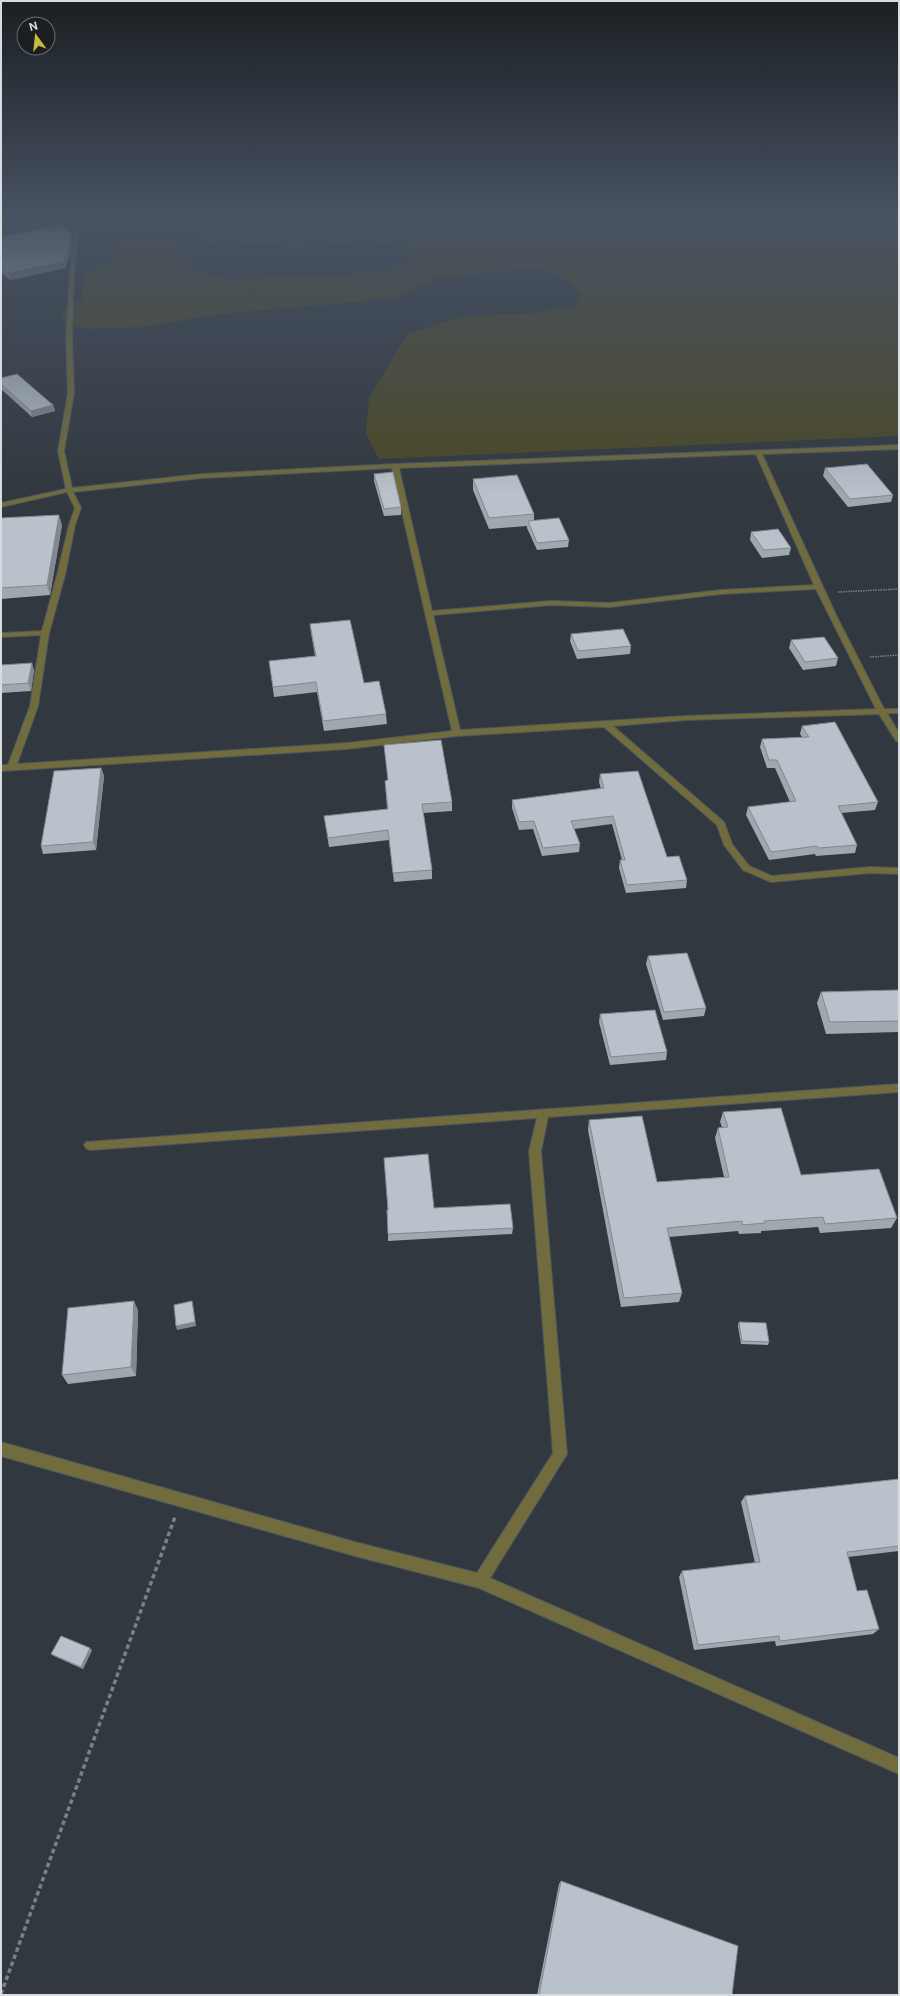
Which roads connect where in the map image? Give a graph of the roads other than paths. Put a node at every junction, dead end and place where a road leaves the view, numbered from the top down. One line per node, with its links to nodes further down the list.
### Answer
1 (70, 309): 5 (street)
2 (899, 447): 3 (street)
3 (758, 452): 4 (street); 7 (street)
4 (395, 466): 5 (street); 8 (street)
5 (69, 490): 6 (street); 9 (street)
6 (1, 505)
7 (819, 590): 8 (street); 11 (street)
8 (429, 613): 14 (street)
9 (45, 633): 10 (street); 17 (street)
10 (1, 635)
11 (881, 711): 12 (street); 13 (street); 15 (street)
12 (899, 711)
13 (606, 724): 14 (street); 18 (street)
14 (457, 733): 17 (street)
15 (899, 739)
16 (1, 768): 17 (street)
17 (11, 768)
18 (899, 871)
19 (899, 1088): 20 (street)
20 (543, 1113): 21 (street); 23 (street)
21 (90, 1145)
22 (1, 1449): 23 (street)
23 (480, 1581): 24 (street)
24 (899, 1766)

